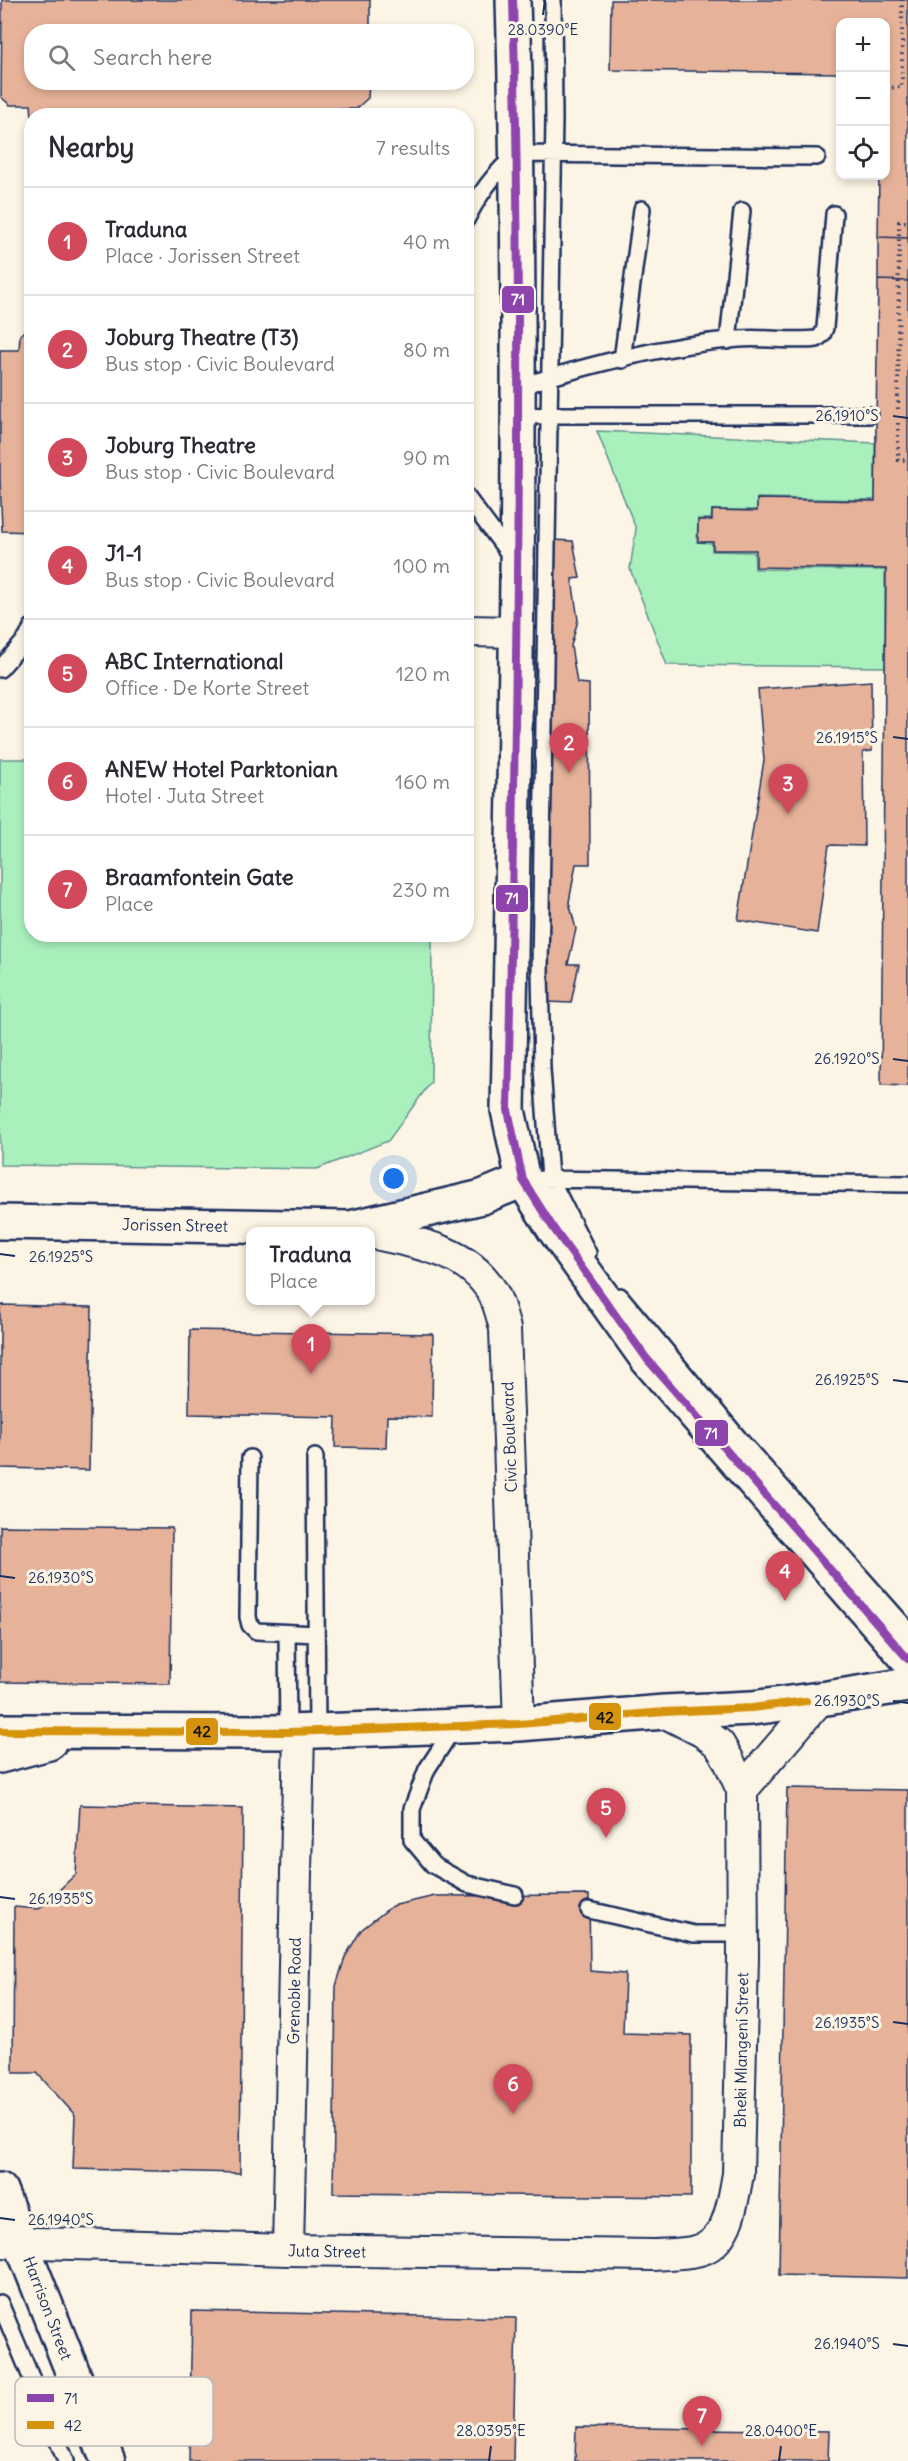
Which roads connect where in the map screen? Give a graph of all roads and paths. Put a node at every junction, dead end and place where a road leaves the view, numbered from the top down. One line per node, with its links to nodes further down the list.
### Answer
1 (513, 0): 5 (main road)
2 (553, 0): 6 (lane)
3 (902, 0): 4 (path)
4 (890, 88)
5 (518, 154): 6 (lane); 8 (lane); 16 (main road)
6 (553, 155): 7 (lane); 15 (lane)
7 (817, 157)
8 (474, 204)
9 (642, 209): 14 (lane)
10 (742, 211): 13 (lane)
11 (834, 214): 13 (lane)
12 (908, 222): 18 (path)
13 (728, 341): 14 (lane)
14 (622, 360): 15 (lane)
15 (549, 377): 16 (lane); 16 (lane)
16 (528, 406): 17 (lane); 20 (main road); 25 (lane)
17 (870, 416)
18 (908, 460)
19 (474, 507): 20 (lane)
20 (518, 566): 22 (main road)
21 (474, 631): 22 (street)
22 (517, 632): 25 (main road)
23 (24, 641): 24 (lane)
24 (0, 669)
25 (537, 1179): 26 (lane); 28 (main road, Jorissen Street); 33 (lane); 36 (main road)
26 (908, 1184)
27 (0, 1222): 29 (main road, Jorissen Street)
28 (375, 1227)
29 (246, 1228)
30 (375, 1234): 40 (street, Civic Boulevard)
31 (315, 1457): 35 (lane)
32 (250, 1458): 34 (lane)
33 (908, 1630)
34 (287, 1633): 35 (lane); 43 (lane)
35 (316, 1634): 43 (lane)
36 (908, 1659)
37 (908, 1685): 38 (main road)
38 (820, 1699): 39 (main road); 46 (street)
39 (664, 1712): 40 (main road); 46 (street, Bheki Mlangeni Street)
40 (519, 1724): 41 (main road)
41 (455, 1726): 43 (main road); 47 (lane)
42 (0, 1731): 44 (main road)
43 (302, 1731): 44 (main road); 52 (street, Grenoble Road)
44 (92, 1732): 45 (main road)
45 (0, 1756)
46 (742, 1790): 49 (street, Bheki Mlangeni Street)
47 (515, 1895)
48 (589, 1910): 49 (lane)
49 (743, 1934): 53 (street, Bheki Mlangeni Street)
50 (0, 2190): 51 (main road, Harrison Street)
51 (11, 2242): 52 (street, Juta Street); 56 (main road, Harrison Street)
52 (288, 2250): 53 (street, Juta Street)
53 (654, 2255)
54 (0, 2303): 55 (lane)
55 (31, 2377)
56 (71, 2377)
57 (60, 2446): 59 (lane)
58 (101, 2446): 60 (main road, Harrison Street)
59 (66, 2461)
60 (108, 2461)

